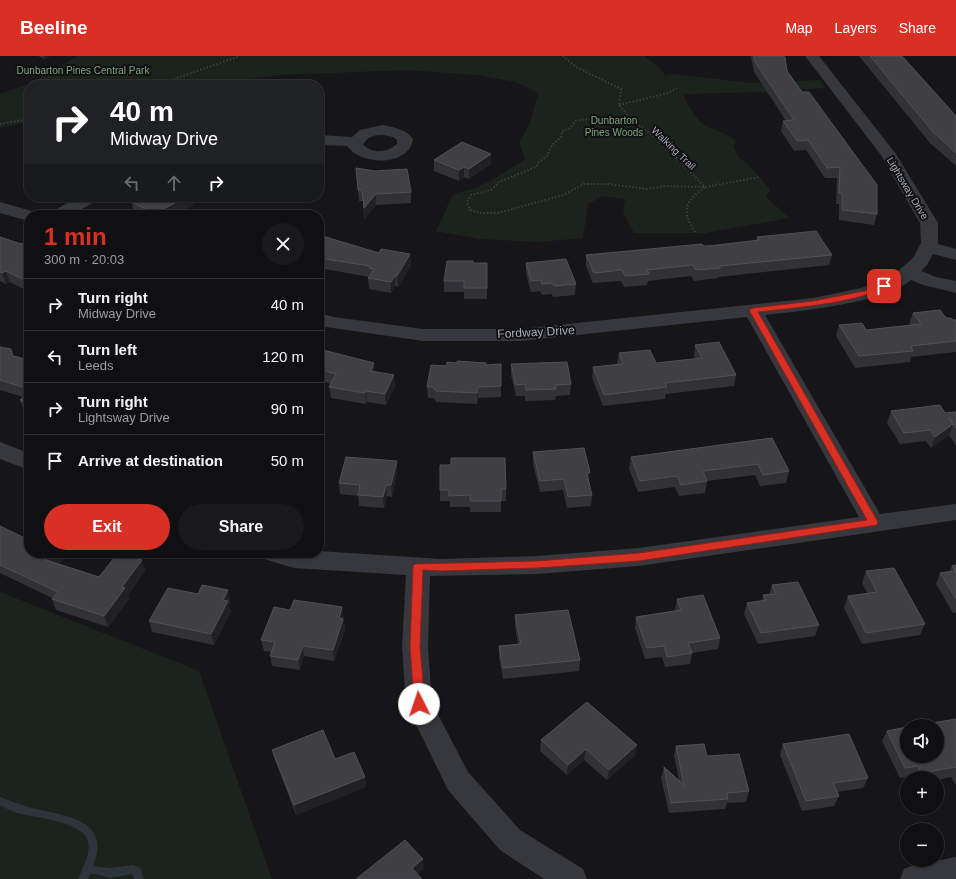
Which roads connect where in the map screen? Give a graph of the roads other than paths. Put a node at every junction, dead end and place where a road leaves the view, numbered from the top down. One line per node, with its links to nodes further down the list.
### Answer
1 (812, 56): 8 (street, Lightsway Drive)
2 (324, 140): 3 (street)
3 (356, 142)
4 (81, 202): 6 (street)
5 (0, 207): 7 (street)
6 (68, 210)
7 (24, 214)
8 (928, 247): 9 (street); 10 (street, Lightsway Drive)
9 (956, 255)
10 (908, 272): 11 (street); 12 (street, Lightsway Drive)
11 (956, 287)
12 (753, 310): 13 (street, Fordway Drive); 17 (street)
13 (324, 320)
14 (0, 450): 15 (street)
15 (24, 460)
16 (956, 512): 17 (street)
17 (873, 522): 19 (street)
18 (290, 558): 19 (street)
19 (418, 566): 21 (street)
20 (956, 871): 22 (street)
21 (572, 879)
22 (915, 879)

